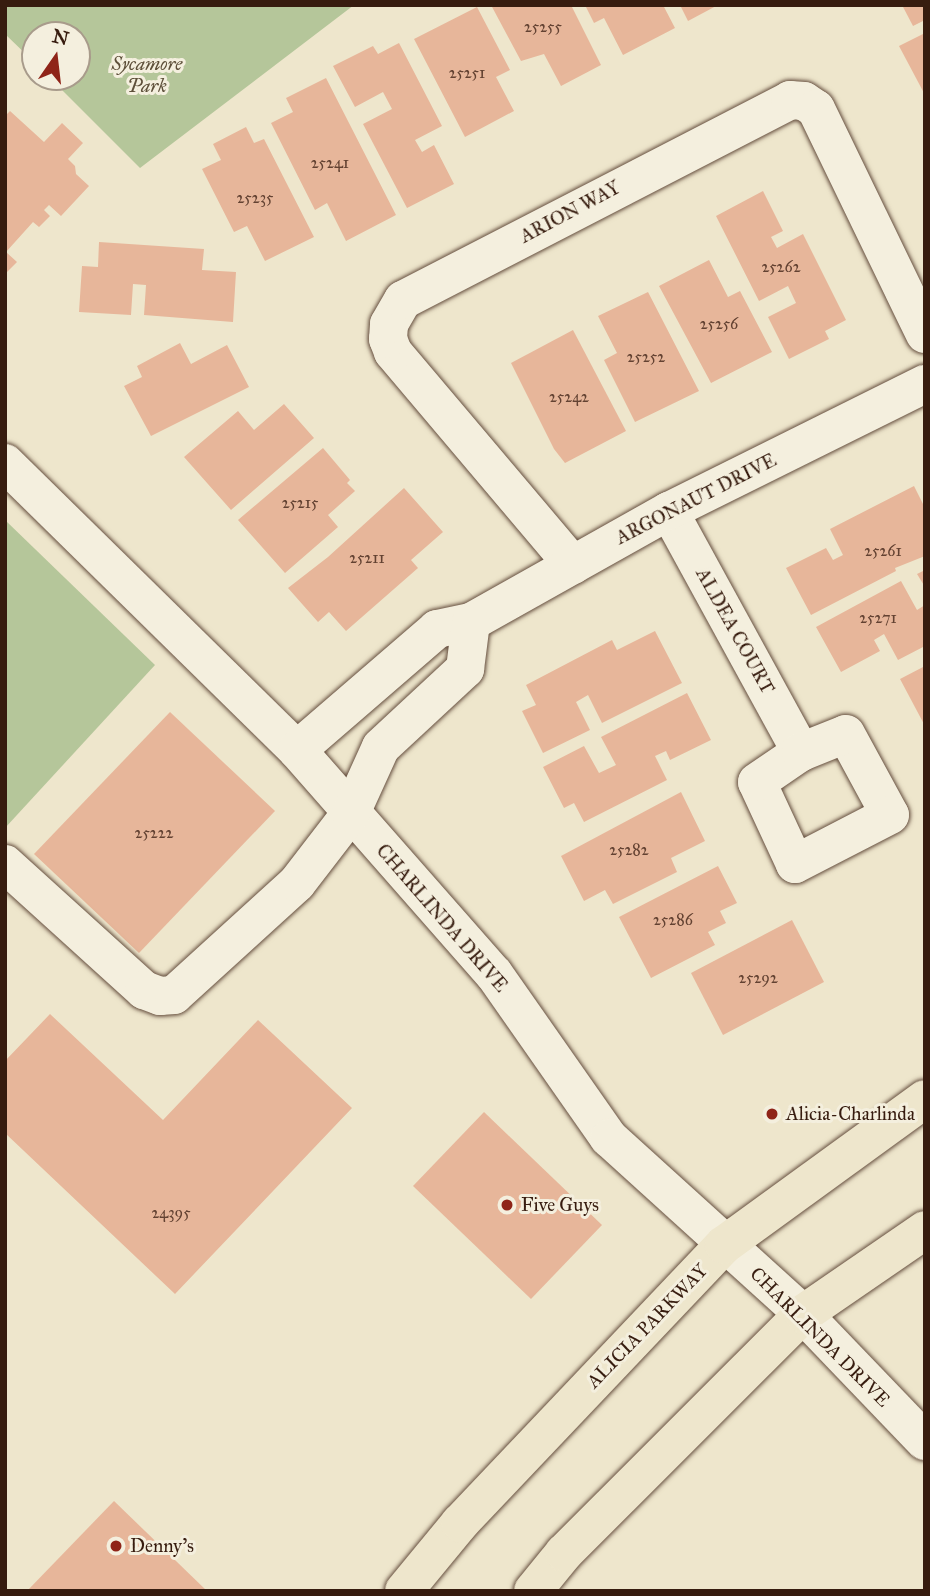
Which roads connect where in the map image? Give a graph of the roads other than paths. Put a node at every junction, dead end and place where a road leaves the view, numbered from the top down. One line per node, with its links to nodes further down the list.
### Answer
1 (925, 334): 5 (street, ARION WAY)
2 (925, 384): 4 (street, ARGONAUT DRIVE)
3 (5, 463): 7 (street, CHARLINDA DRIVE)
4 (669, 511): 5 (street, ARGONAUT DRIVE); 8 (street, ALDEA COURT)
5 (573, 565): 6 (street, ARGONAUT DRIVE)
6 (471, 622): 7 (street, ARGONAUT DRIVE); 9 (street)
7 (297, 750): 9 (street, CHARLINDA DRIVE)
8 (801, 752)
9 (351, 813): 10 (street); 13 (street, CHARLINDA DRIVE)
10 (5, 864)
11 (925, 1099): 13 (main road, ALICIA PARKWAY)
12 (925, 1230): 14 (main road)
13 (724, 1245): 14 (street, CHARLINDA DRIVE); 16 (main road, ALICIA PARKWAY)
14 (803, 1314): 15 (street, CHARLINDA DRIVE); 17 (main road)
15 (925, 1441)
16 (404, 1591)
17 (533, 1591)

